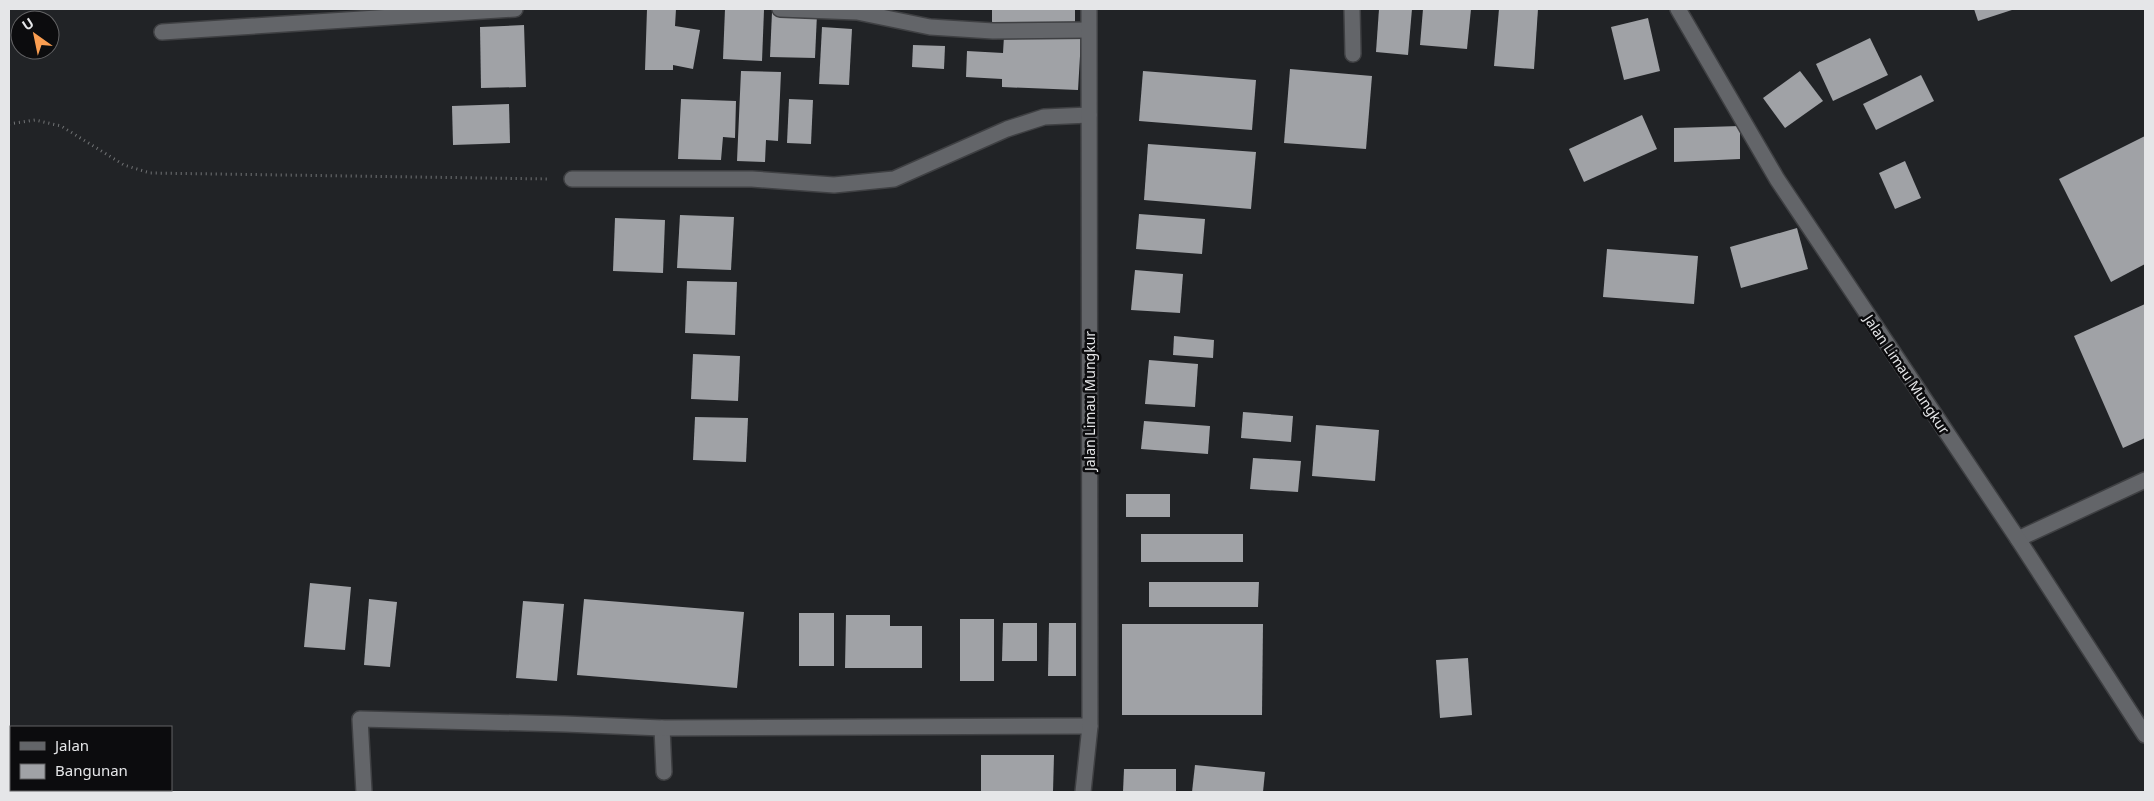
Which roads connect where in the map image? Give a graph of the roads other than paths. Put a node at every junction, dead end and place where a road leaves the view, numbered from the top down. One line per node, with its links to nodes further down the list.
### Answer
1 (515, 9): 7 (street)
2 (780, 9): 6 (street)
3 (1089, 9): 6 (street, Jalan Limau Mungkur)
4 (1352, 9): 8 (street)
5 (1678, 9): 12 (street, Jalan Limau Mungkur)
6 (1088, 30): 9 (street, Jalan Limau Mungkur)
7 (162, 32)
8 (1353, 54)
9 (1089, 115): 10 (street); 13 (street, Jalan Limau Mungkur)
10 (572, 179)
11 (2145, 480): 12 (street)
12 (2018, 539): 15 (street, Jalan Limau Mungkur)
13 (1090, 726): 14 (street); 18 (street, Jalan Limau Mungkur)
14 (662, 728): 16 (street); 17 (street)
15 (2145, 735)
16 (664, 772)
17 (364, 792)
18 (1083, 792)

